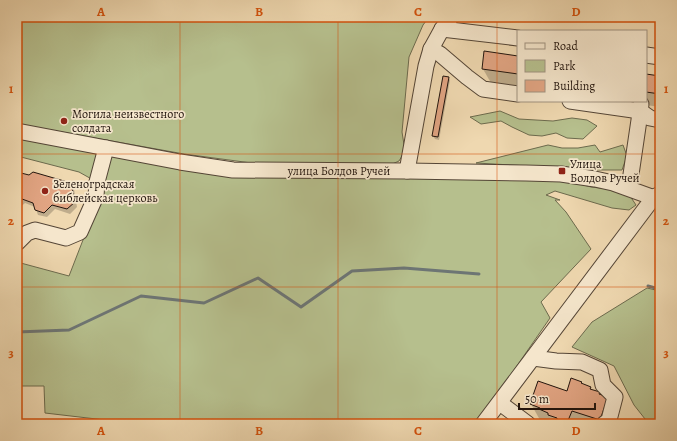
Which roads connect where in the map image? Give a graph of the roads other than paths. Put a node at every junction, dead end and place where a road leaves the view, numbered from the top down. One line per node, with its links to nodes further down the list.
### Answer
1 (447, 23): 2 (street); 3 (street)
2 (517, 38)
3 (431, 49): 6 (street); 12 (street)
4 (647, 55): 5 (street)
5 (660, 57)
6 (517, 94)
7 (584, 102): 8 (street)
8 (640, 106): 9 (street); 13 (street)
9 (660, 120)
10 (17, 131): 11 (street, улица Болдов Ручей)
11 (106, 148): 12 (street, улица Болдов Ручей); 15 (street)
12 (407, 171): 13 (street, улица Болдов Ручей)
13 (629, 188): 14 (street, улица Болдов Ручей)
14 (658, 197): 16 (street)
15 (17, 243)
16 (533, 358): 17 (street); 20 (street)
17 (500, 403): 18 (street); 19 (street)
18 (483, 424)
19 (528, 424)
20 (604, 424)

